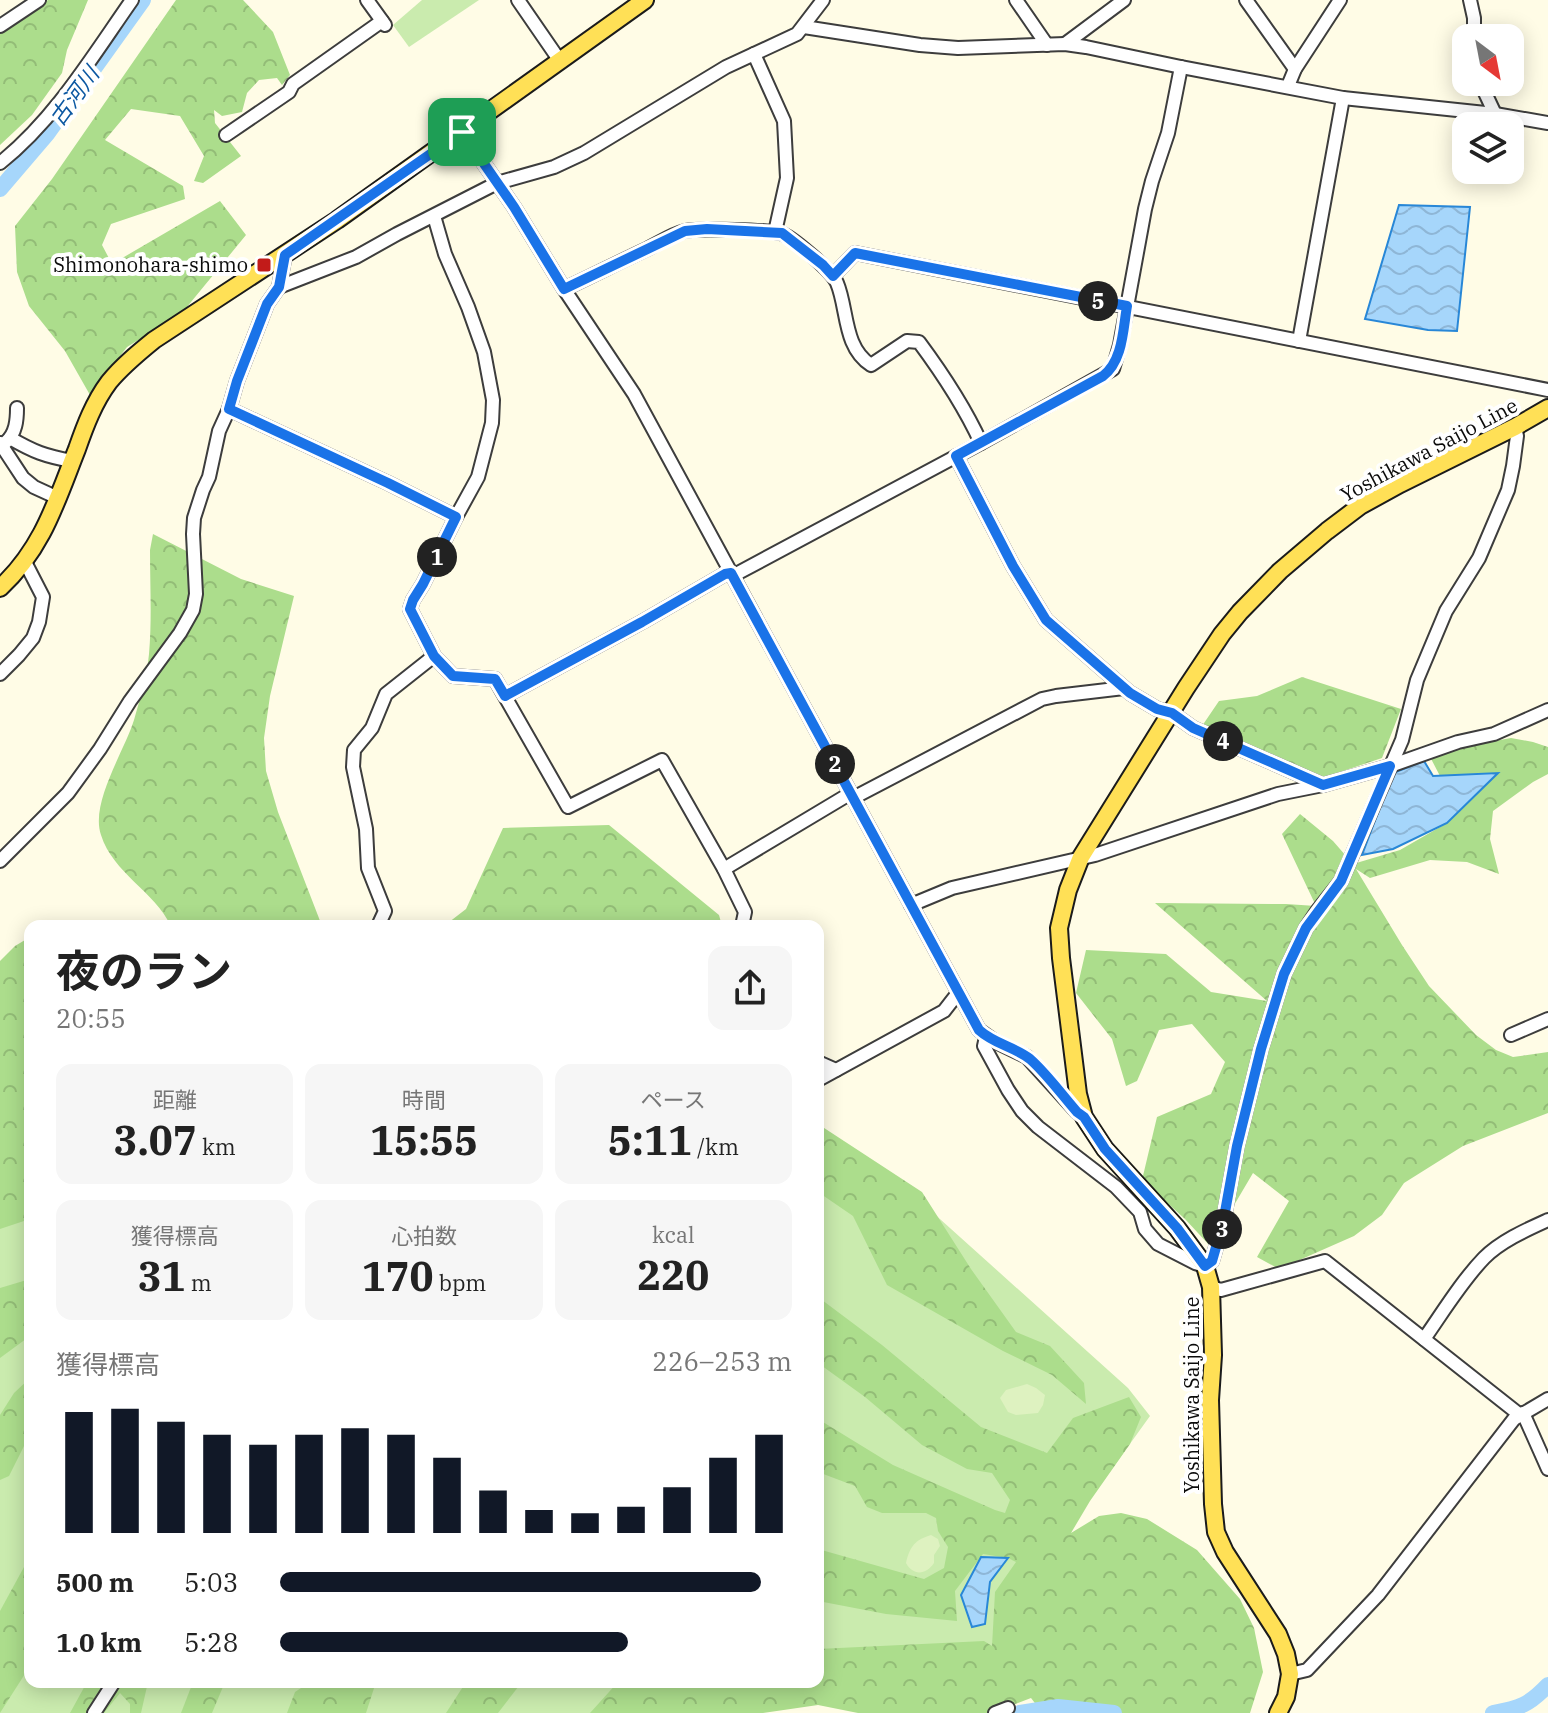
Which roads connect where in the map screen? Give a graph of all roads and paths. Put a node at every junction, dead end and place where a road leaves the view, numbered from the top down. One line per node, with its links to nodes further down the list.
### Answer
1 (39, 0): 13 (street)
2 (132, 0): 28 (street)
3 (367, 0): 27 (street)
4 (518, 0): 18 (street)
5 (645, 0): 18 (main road)
6 (823, 0): 14 (street)
7 (1016, 0): 16 (street)
8 (1124, 0): 15 (street)
9 (1246, 0): 20 (street)
10 (1340, 0): 20 (street)
11 (1470, 0): 12 (street)
12 (1474, 24)
13 (0, 26)
14 (804, 27): 16 (street); 17 (street)
15 (1065, 44): 16 (street); 19 (street)
16 (1047, 45)
17 (754, 54): 29 (street); 31 (street)
18 (560, 61): 26 (main road)
19 (1181, 67): 21 (street); 36 (street)
20 (1295, 69): 21 (street)
21 (1288, 86): 22 (street)
22 (1343, 98): 23 (street); 37 (street)
23 (1476, 112)
24 (1524, 119): 25 (street)
25 (1548, 123)
26 (462, 132): 29 (street); 32 (main road)
27 (226, 135)
28 (0, 163)
29 (497, 183): 30 (street); 35 (street)
30 (434, 216): 34 (street); 48 (street)
31 (775, 232): 33 (street); 35 (street)
32 (285, 255): 34 (street); 46 (main road)
33 (833, 276): 36 (street); 44 (street)
34 (279, 287): 41 (street)
35 (564, 289): 50 (street)
36 (1127, 306): 37 (street); 44 (street)
37 (1299, 341): 38 (street)
38 (1548, 390)
39 (17, 408): 43 (street)
40 (1548, 408): 42 (main road, Yoshikawa Saijo Line)
41 (229, 409): 48 (street); 62 (street)
42 (1515, 427): 57 (main road, Yoshikawa Saijo Line); 58 (street)
43 (4, 442): 46 (street); 47 (street)
44 (981, 443): 45 (street)
45 (956, 456): 50 (street); 54 (street)
46 (72, 461): 47 (main road)
47 (58, 498): 49 (main road)
48 (456, 517): 52 (street)
49 (25, 562): 51 (main road); 53 (street)
50 (731, 573): 55 (street); 60 (street)
51 (0, 588)
52 (434, 656): 55 (street); 65 (street)
53 (0, 674)
54 (1124, 688): 57 (street); 60 (street)
55 (505, 696): 63 (street)
56 (1548, 710): 58 (street)
57 (1172, 713): 59 (street); 61 (main road, Yoshikawa Saijo Line)
58 (1390, 766): 59 (street); 76 (street)
59 (1323, 785): 61 (street)
60 (852, 795): 63 (street); 64 (street)
61 (1081, 857): 64 (street); 74 (main road, Yoshikawa Saijo Line)
62 (0, 861)
63 (724, 869): 66 (street)
64 (911, 905): 67 (street)
65 (381, 920)
66 (743, 920)
67 (958, 993): 70 (street); 72 (street)
68 (1548, 1019): 69 (street)
69 (1511, 1035)
70 (986, 1037): 74 (street); 76 (street)
71 (824, 1065): 72 (street)
72 (836, 1070): 73 (street)
73 (824, 1077)
74 (1084, 1117): 76 (main road, Yoshikawa Saijo Line)
75 (1548, 1220): 78 (street)
76 (1205, 1266): 77 (main road, Yoshikawa Saijo Line)
77 (1211, 1287): 78 (street); 82 (main road, Yoshikawa Saijo Line)
78 (1424, 1339): 80 (street)
79 (1548, 1399): 80 (street)
80 (1521, 1414): 81 (street); 82 (street)
81 (1548, 1469)
82 (1290, 1674): 87 (main road)
83 (110, 1688): 85 (street)
84 (1008, 1708): 86 (street)
85 (94, 1713)
86 (995, 1713)
87 (1278, 1713)

